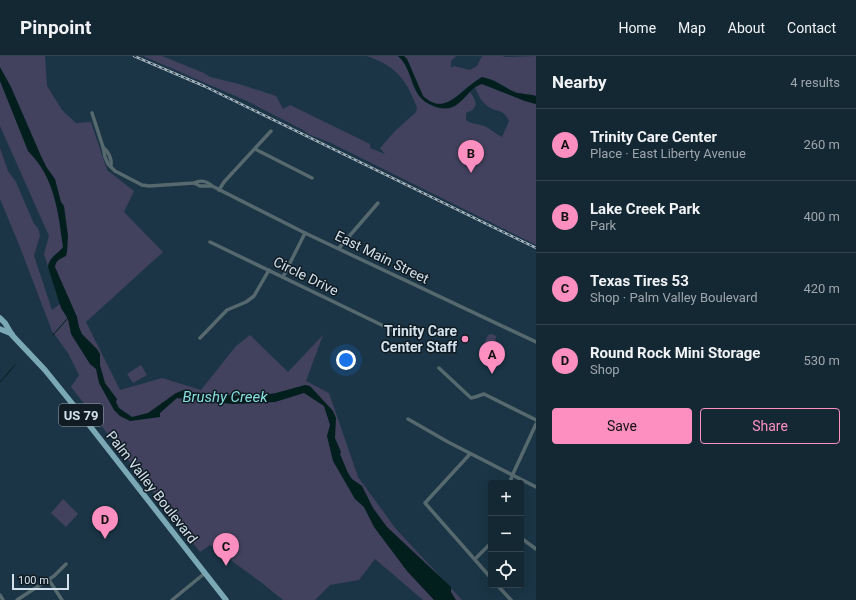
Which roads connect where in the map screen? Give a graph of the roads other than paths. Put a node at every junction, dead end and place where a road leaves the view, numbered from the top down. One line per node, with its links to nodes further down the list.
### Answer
1 (92, 113): 5 (street, East Main Street)
2 (271, 131): 3 (street)
3 (255, 149): 4 (street); 5 (street)
4 (312, 178)
5 (219, 190): 7 (street, East Main Street)
6 (378, 203): 9 (street)
7 (305, 232): 9 (street, East Main Street); 11 (street)
8 (210, 242): 10 (street, Circle Drive)
9 (339, 248): 17 (street, East Main Street)
10 (269, 270): 11 (street, Circle Drive); 16 (street)
11 (283, 277): 14 (street, Circle Drive)
12 (0, 318): 15 (highway, Palm Valley Boulevard / US 79)
13 (0, 328): 15 (highway, Palm Valley Boulevard / US 79)
14 (392, 330)
15 (12, 334): 31 (highway, Palm Valley Boulevard / US 79)
16 (200, 338)
17 (536, 342)
18 (439, 368): 20 (street)
19 (408, 419): 22 (street)
20 (536, 420)
21 (536, 424): 23 (street)
22 (470, 454): 23 (street); 29 (street)
23 (512, 476): 24 (street); 25 (street)
24 (511, 480)
25 (536, 488)
26 (524, 540): 28 (street)
27 (488, 546): 29 (street)
28 (536, 549)
29 (475, 559): 32 (street)
30 (66, 564): 33 (street)
31 (205, 573): 39 (street); 40 (highway, Palm Valley Boulevard / US 79)
32 (488, 574)
33 (49, 580): 37 (street); 38 (street)
34 (500, 588): 41 (street)
35 (0, 596): 36 (street)
36 (3, 600)
37 (17, 600)
38 (62, 600)
39 (172, 600)
40 (226, 600)
41 (510, 600)

